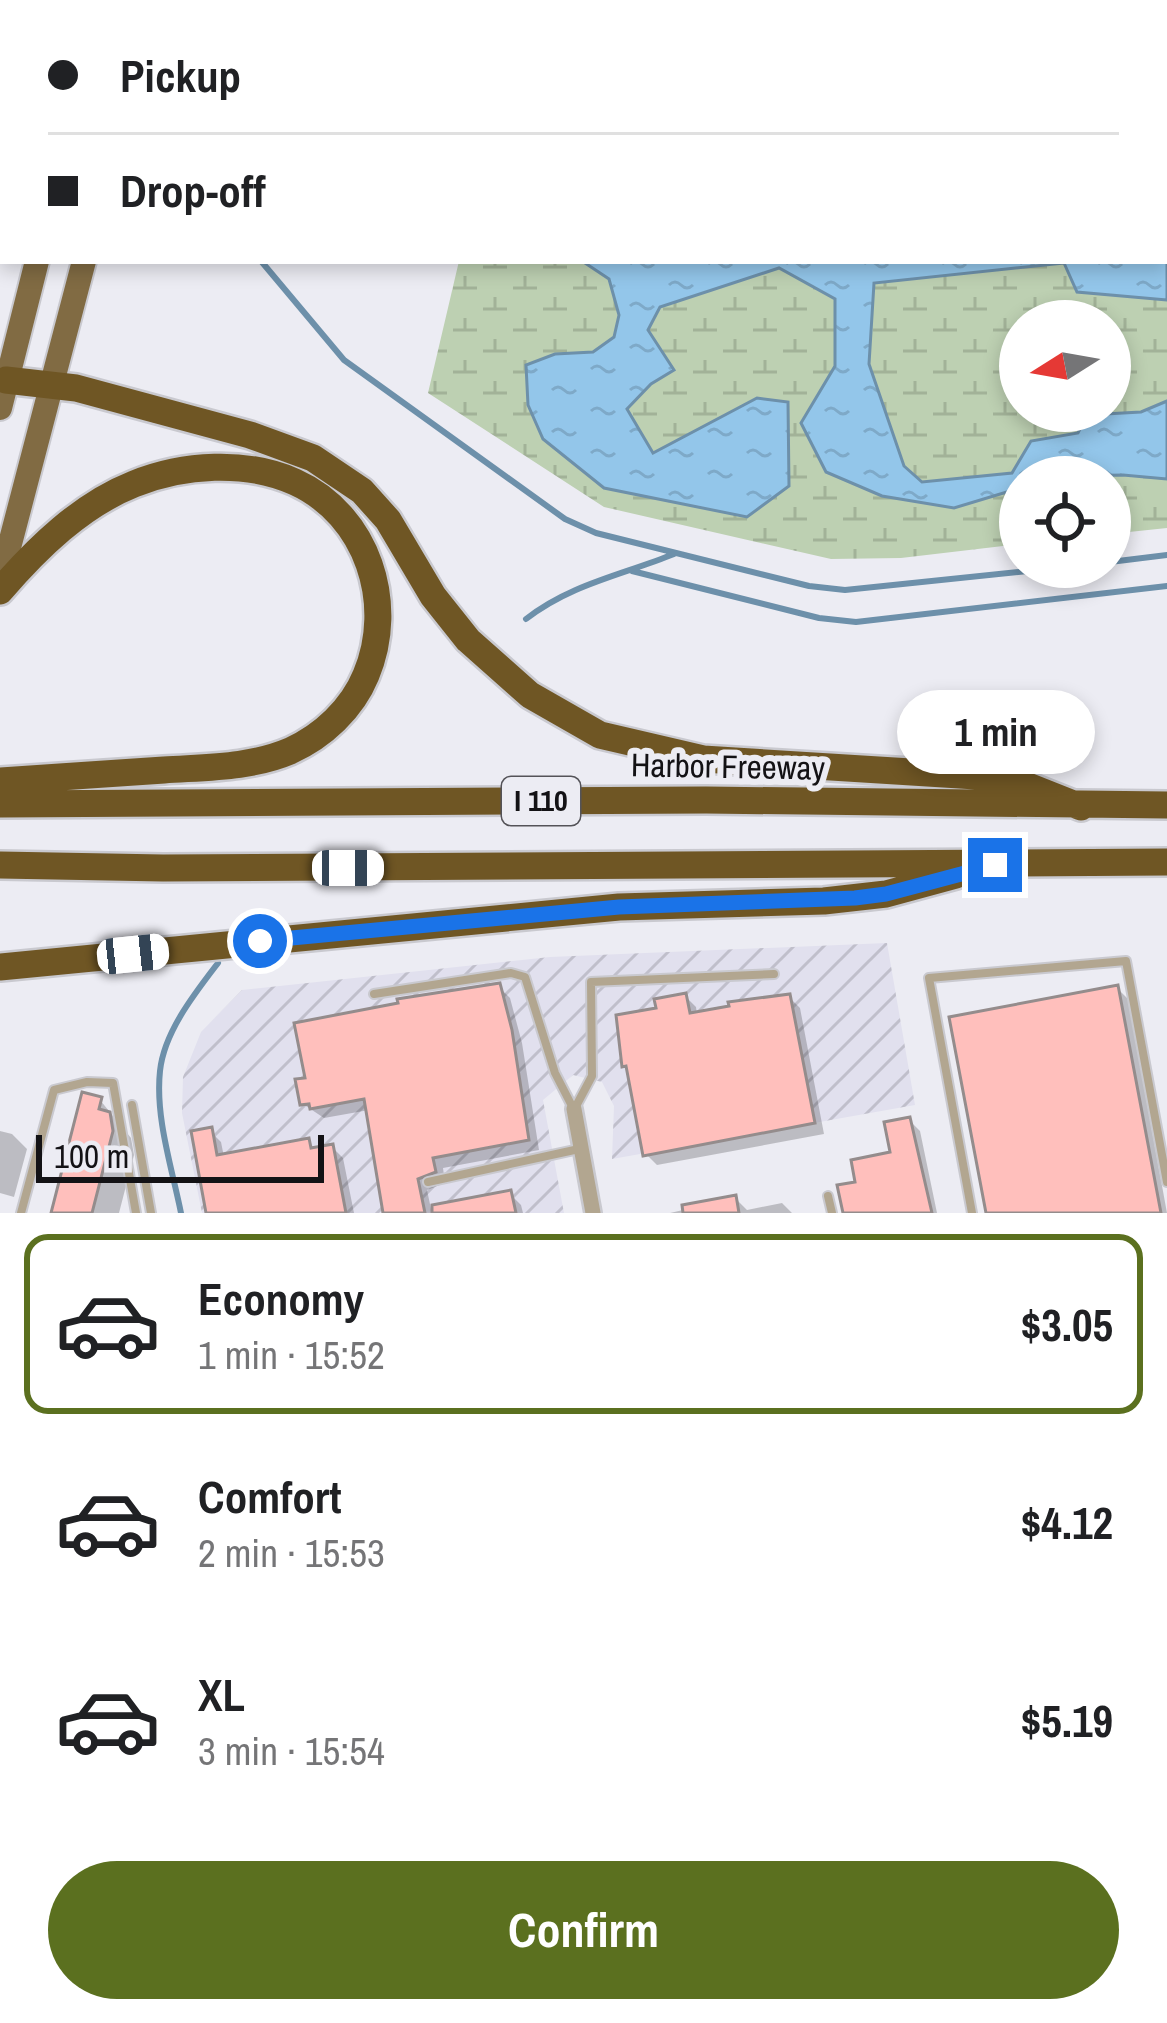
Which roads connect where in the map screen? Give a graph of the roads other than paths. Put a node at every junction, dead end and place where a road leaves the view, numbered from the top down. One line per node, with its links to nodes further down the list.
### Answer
1 (37, 264): 4 (main road)
2 (83, 264): 3 (main road)
3 (51, 388): 4 (highway); 5 (main road); 10 (highway)
4 (2, 389)
5 (0, 582)
6 (0, 591): 7 (highway)
7 (0, 781)
8 (0, 804): 10 (highway, Harbor Freeway / I 110)
9 (1167, 805): 10 (highway, Harbor Freeway / I 110)
10 (1082, 807)
11 (1167, 862): 13 (highway, I 110)
12 (0, 865): 14 (highway, I 110)
13 (995, 865): 14 (highway, I 110); 16 (highway)
14 (163, 868): 15 (highway)
15 (0, 883)
16 (0, 967)
17 (774, 974): 20 (lane)
18 (374, 994): 20 (lane)
19 (132, 1106): 27 (lane)
20 (574, 1109): 21 (street)
21 (580, 1149): 22 (lane); 28 (street)
22 (428, 1182)
23 (1167, 1182): 30 (lane)
24 (828, 1196): 29 (lane)
25 (21, 1213): 26 (lane)
26 (136, 1213)
27 (151, 1213)
28 (593, 1213)
29 (832, 1213)
30 (973, 1213)

